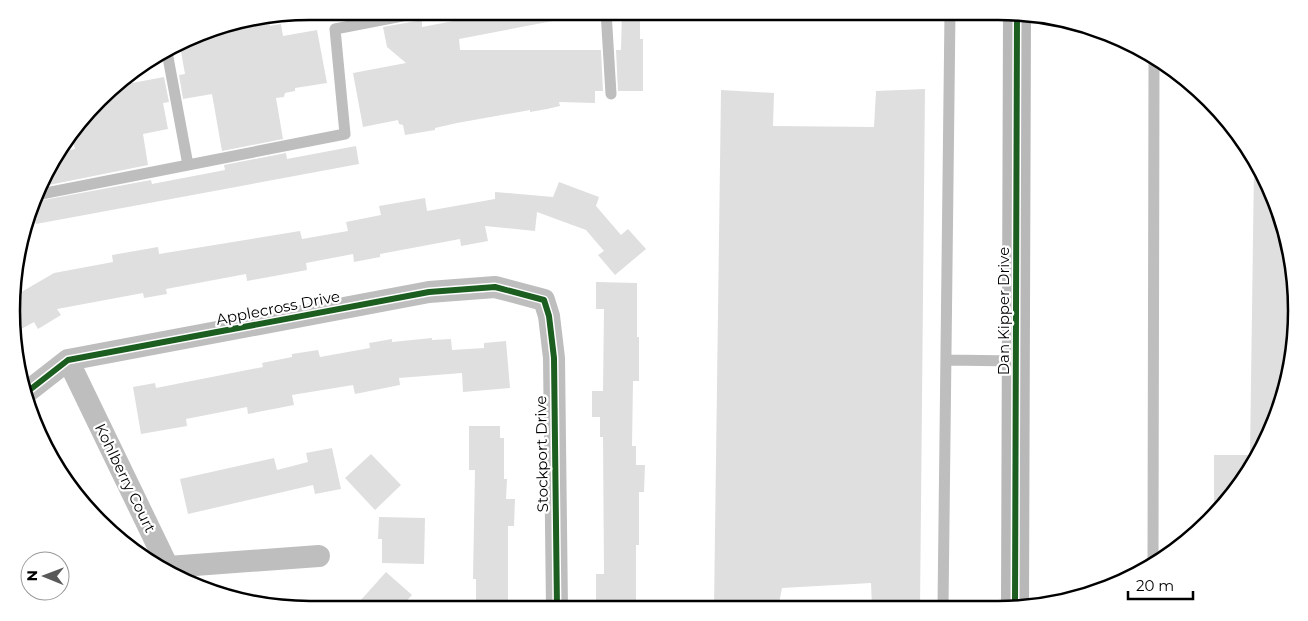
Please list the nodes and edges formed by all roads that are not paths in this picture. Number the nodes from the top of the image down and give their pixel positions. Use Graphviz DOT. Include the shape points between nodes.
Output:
graph roads {
  1 [pos="382,20"];
  2 [pos="607,20"];
  3 [pos="950,20"];
  4 [pos="1017,21"];
  5 [pos="169,57"];
  6 [pos="1154,66"];
  7 [pos="611,94"];
  8 [pos="188,165"];
  9 [pos="45,193"];
  10 [pos="544,300"];
  11 [pos="68,360"];
  12 [pos="947,360"];
  13 [pos="1016,361"];
  14 [pos="31,389"];
  15 [pos="319,556"];
  16 [pos="1153,556"];
  17 [pos="166,562"];
  18 [pos="174,567"];
  19 [pos="1015,600"];
  20 [pos="557,601"];
  21 [pos="943,601"];
  1 -- 8 [label="lane" via="335,29 345,134"];
  2 -- 7 [label="lane"];
  3 -- 12 [label="lane"];
  4 -- 13 [label="street, Dan Kipper Drive"];
  5 -- 8 [label="lane"];
  6 -- 16 [label="lane"];
  8 -- 9 [label="lane"];
  10 -- 11 [label="street, Applecross Drive" via="495,287 428,292"];
  10 -- 20 [label="street, Stockport Drive" via="554,358"];
  11 -- 14 [label="street, Applecross Drive"];
  11 -- 17 [label="street, Kohlberry Court"];
  12 -- 13 [label="lane"];
  12 -- 21 [label="lane"];
  13 -- 19 [label="street, Dan Kipper Drive"];
  15 -- 18 [label="street, Kohlberry Court"];
}
